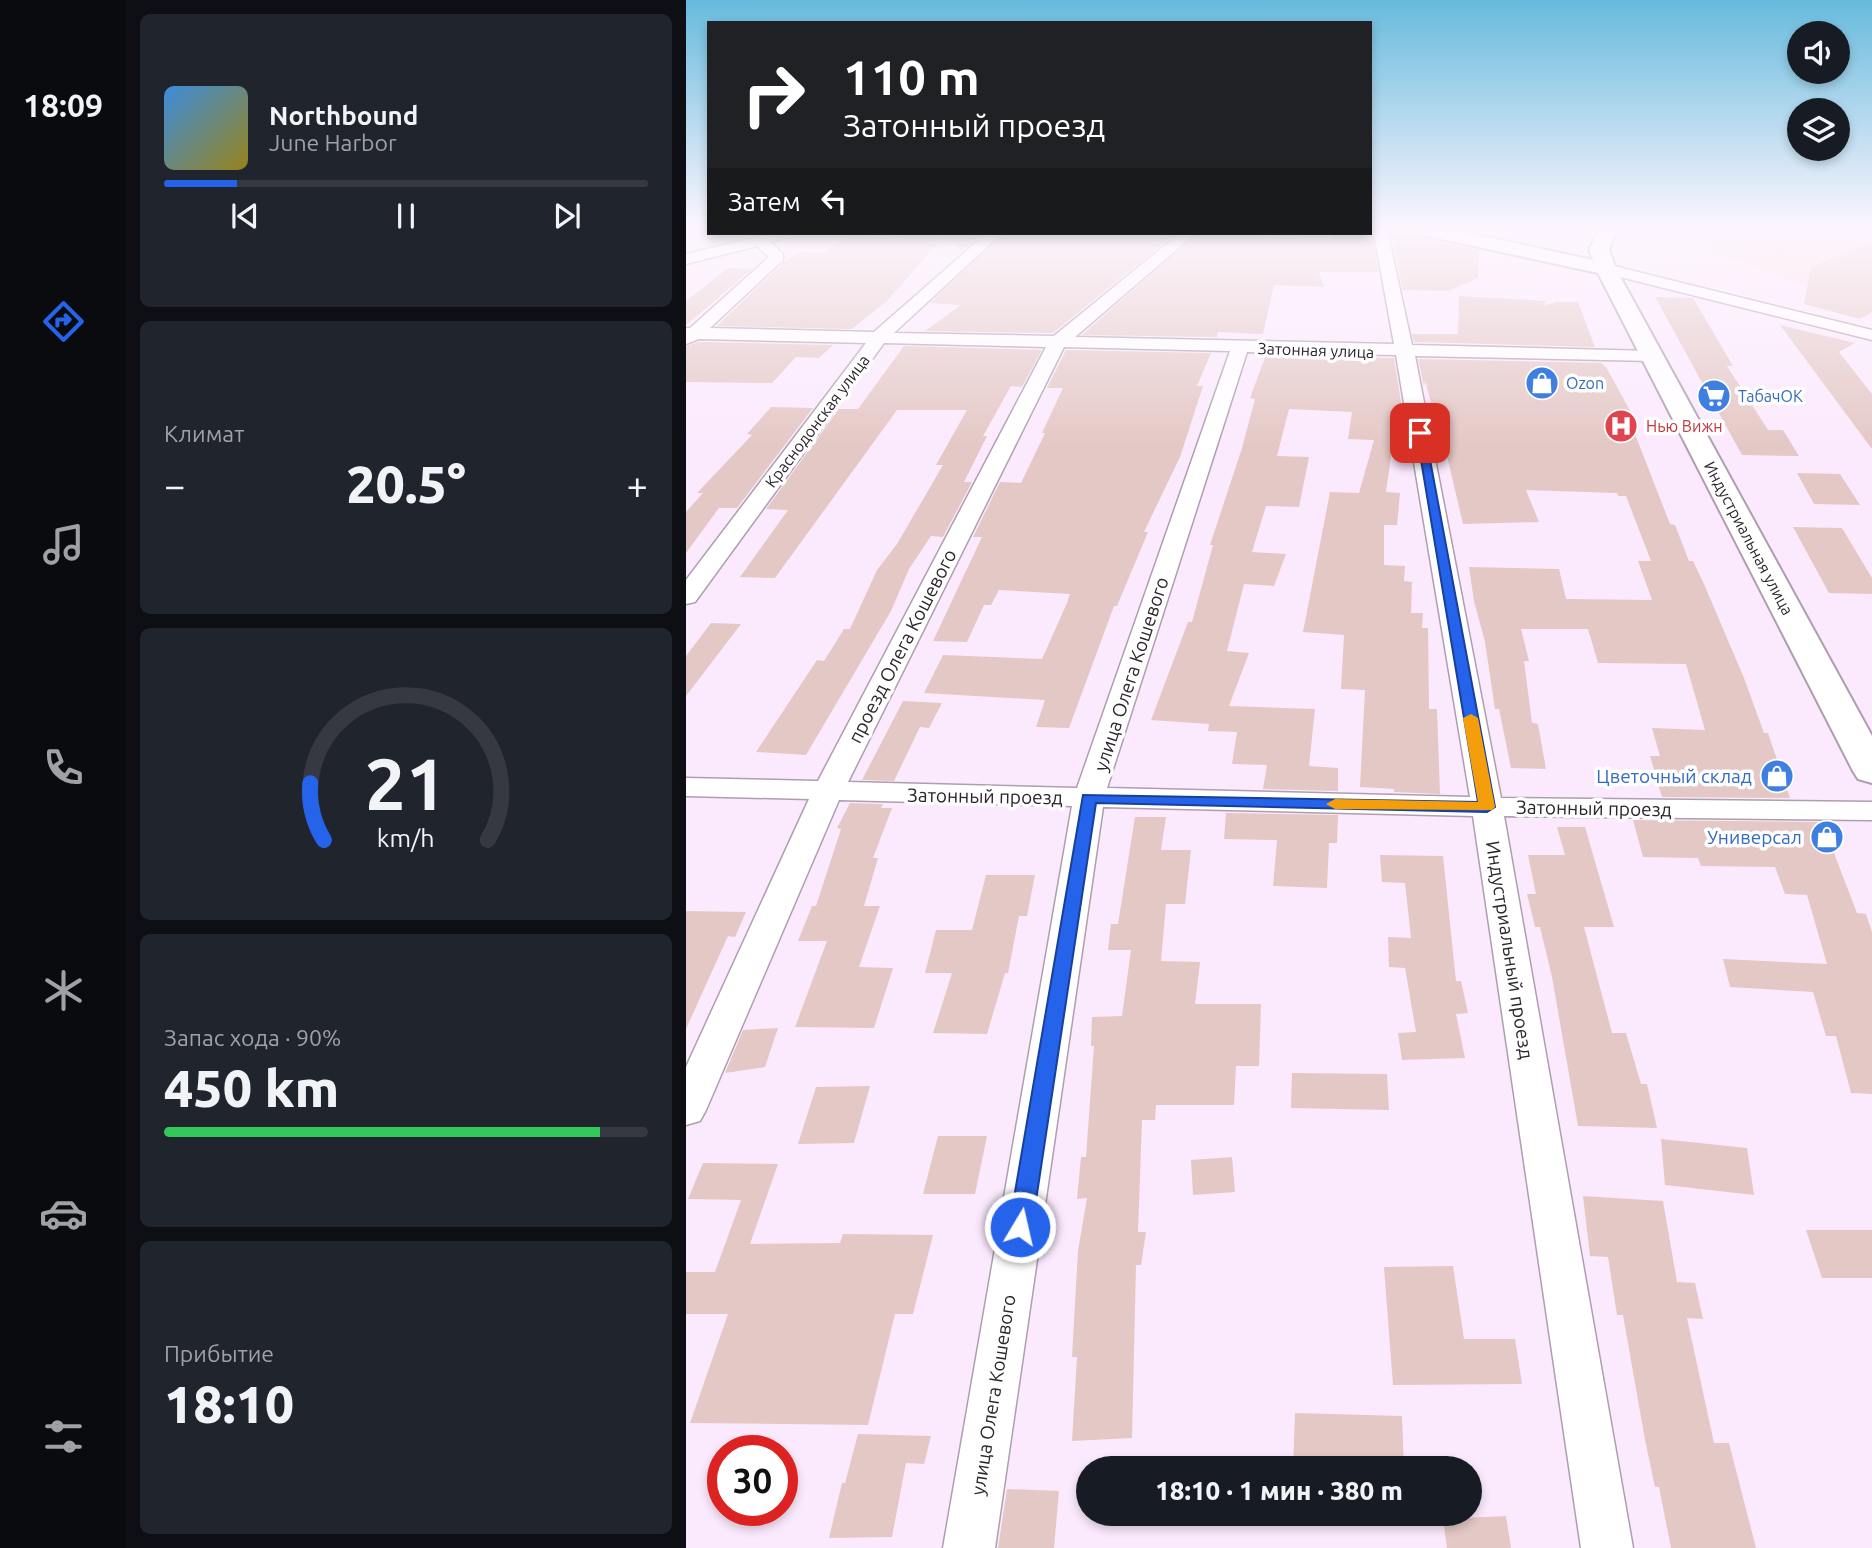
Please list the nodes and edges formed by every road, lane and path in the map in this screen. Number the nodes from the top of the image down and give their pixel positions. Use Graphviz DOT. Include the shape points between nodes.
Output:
graph roads {
  1 [pos="728,301"];
  2 [pos="919,301"];
  3 [pos="1107,301"];
  4 [pos="1395,301"];
  5 [pos="1624,301"];
  6 [pos="1751,301"];
  7 [pos="1872,335"];
  8 [pos="689,336"];
  9 [pos="879,337"];
  10 [pos="1057,343"];
  11 [pos="1240,347"];
  12 [pos="1405,353"];
  13 [pos="1652,356"];
  14 [pos="686,597"];
  15 [pos="1872,771"];
  16 [pos="686,787"];
  17 [pos="827,793"];
  18 [pos="1089,798"];
  19 [pos="1487,807"];
  20 [pos="1872,811"];
  21 [pos="686,1110"];
  22 [pos="968,1548"];
  23 [pos="1606,1548"];
  1 -- 8 [label="street"];
  2 -- 9 [label="street, Краснодонская улица"];
  3 -- 10 [label="street, проезд Олега Кошевого"];
  4 -- 12 [label="street, Индустриальный проезд"];
  5 -- 13 [label="main road, Индустриальная улица"];
  6 -- 7 [label="street"];
  8 -- 9 [label="street, Затонная улица"];
  9 -- 10 [label="street, Затонная улица"];
  9 -- 14 [label="street, Краснодонская улица"];
  10 -- 11 [label="street, Затонная улица"];
  10 -- 17 [label="street, проезд Олега Кошевого"];
  11 -- 12 [label="street, Затонная улица"];
  11 -- 18 [label="street, улица Олега Кошевого"];
  12 -- 13 [label="street, Затонная улица"];
  12 -- 19 [label="street, Индустриальный проезд"];
  13 -- 15 [label="main road, Индустриальная улица"];
  16 -- 17 [label="street, Затонный проезд"];
  17 -- 18 [label="street, Затонный проезд"];
  17 -- 21 [label="street, проезд Олега Кошевого"];
  18 -- 19 [label="street, Затонный проезд"];
  18 -- 22 [label="street, улица Олега Кошевого"];
  19 -- 20 [label="street, Затонный проезд"];
  19 -- 23 [label="street, Индустриальный проезд"];
}
